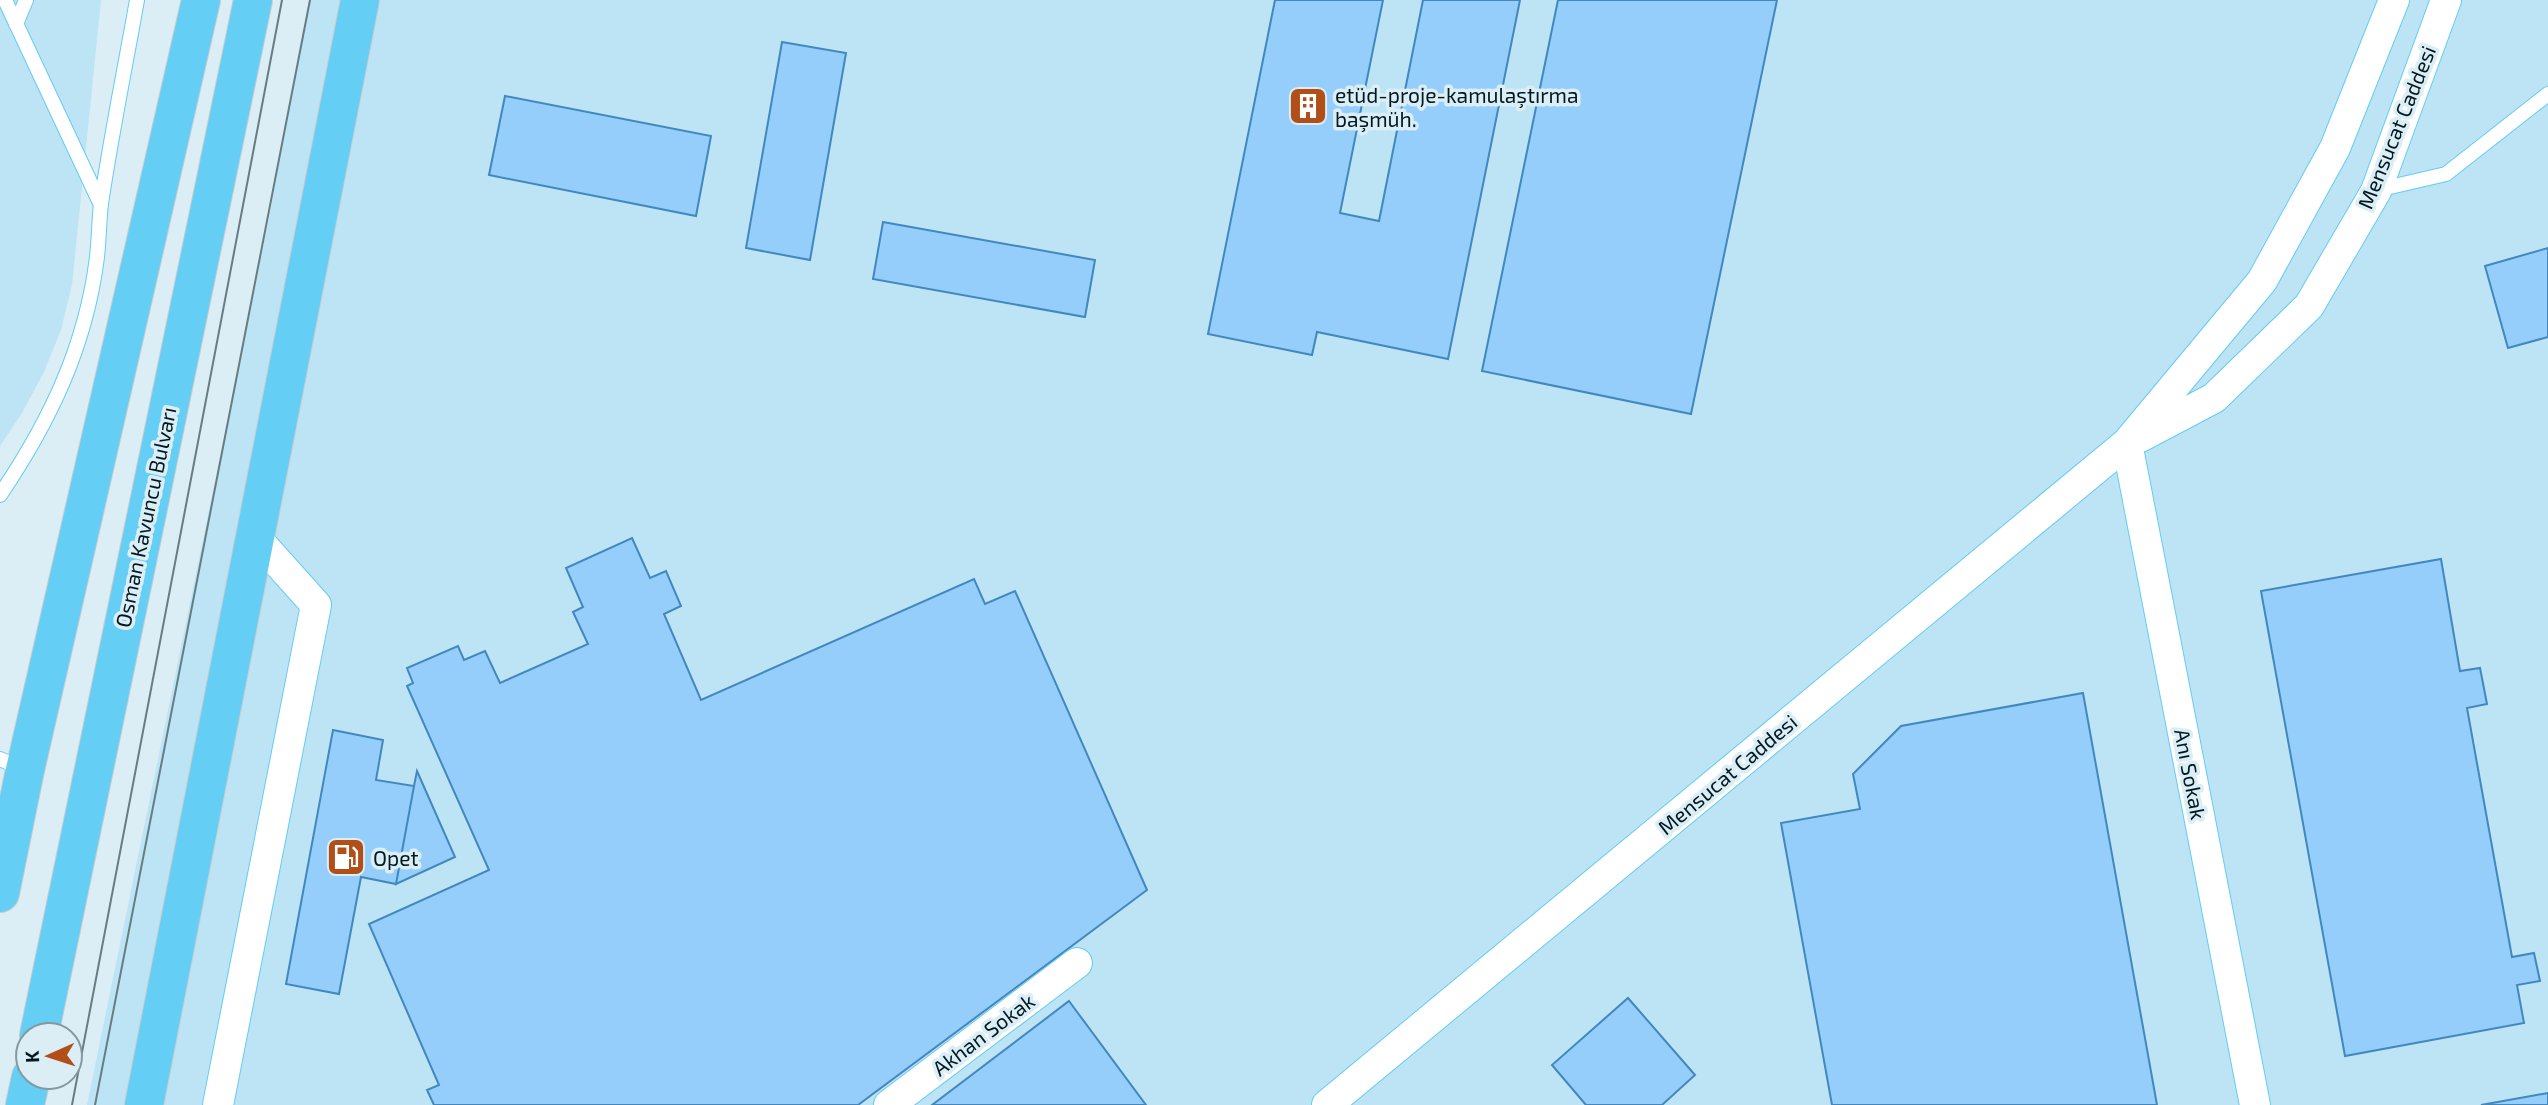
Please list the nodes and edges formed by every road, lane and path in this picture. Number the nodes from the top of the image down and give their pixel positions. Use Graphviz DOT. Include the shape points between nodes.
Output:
graph roads {
  1 [pos="5,0"];
  2 [pos="26,0"];
  3 [pos="137,0"];
  4 [pos="201,0"];
  5 [pos="253,0"];
  6 [pos="360,0"];
  7 [pos="2394,0"];
  8 [pos="2446,0"];
  9 [pos="16,23"];
  10 [pos="2548,94"];
  11 [pos="2376,191"];
  12 [pos="101,205"];
  13 [pos="2127,443"];
  14 [pos="0,495"];
  15 [pos="256,538"];
  16 [pos="12,764"];
  17 [pos="0,893"];
  18 [pos="1077,963"];
  19 [pos="42,1021"];
  20 [pos="894,1103"];
  21 [pos="144,1105"];
  22 [pos="218,1105"];
  23 [pos="1328,1105"];
  24 [pos="2255,1105"];
  1 -- 9 [label="lane"];
  2 -- 9 [label="lane"];
  3 -- 12 [label="lane"];
  4 -- 16 [label="highway"];
  5 -- 19 [label="highway, Osman Kavuncu Bulvarı"];
  6 -- 15 [label="highway"];
  7 -- 13 [label="street, Mensucat Caddesi" via="2335,148 2262,281"];
  8 -- 11 [label="street, Mensucat Caddesi"];
  9 -- 12 [label="lane"];
  10 -- 11 [label="lane" via="2446,174"];
  11 -- 13 [label="street, Mensucat Caddesi" via="2309,306 2214,398"];
  12 -- 14 [label="lane" via="97,258 72,360 52,409"];
  13 -- 23 [label="street, Mensucat Caddesi"];
  13 -- 24 [label="street, Anı Sokak"];
  15 -- 21 [label="highway"];
  15 -- 22 [label="street" via="316,605"];
  16 -- 17 [label="highway"];
  18 -- 20 [label="street, Akhan Sokak"];
}
